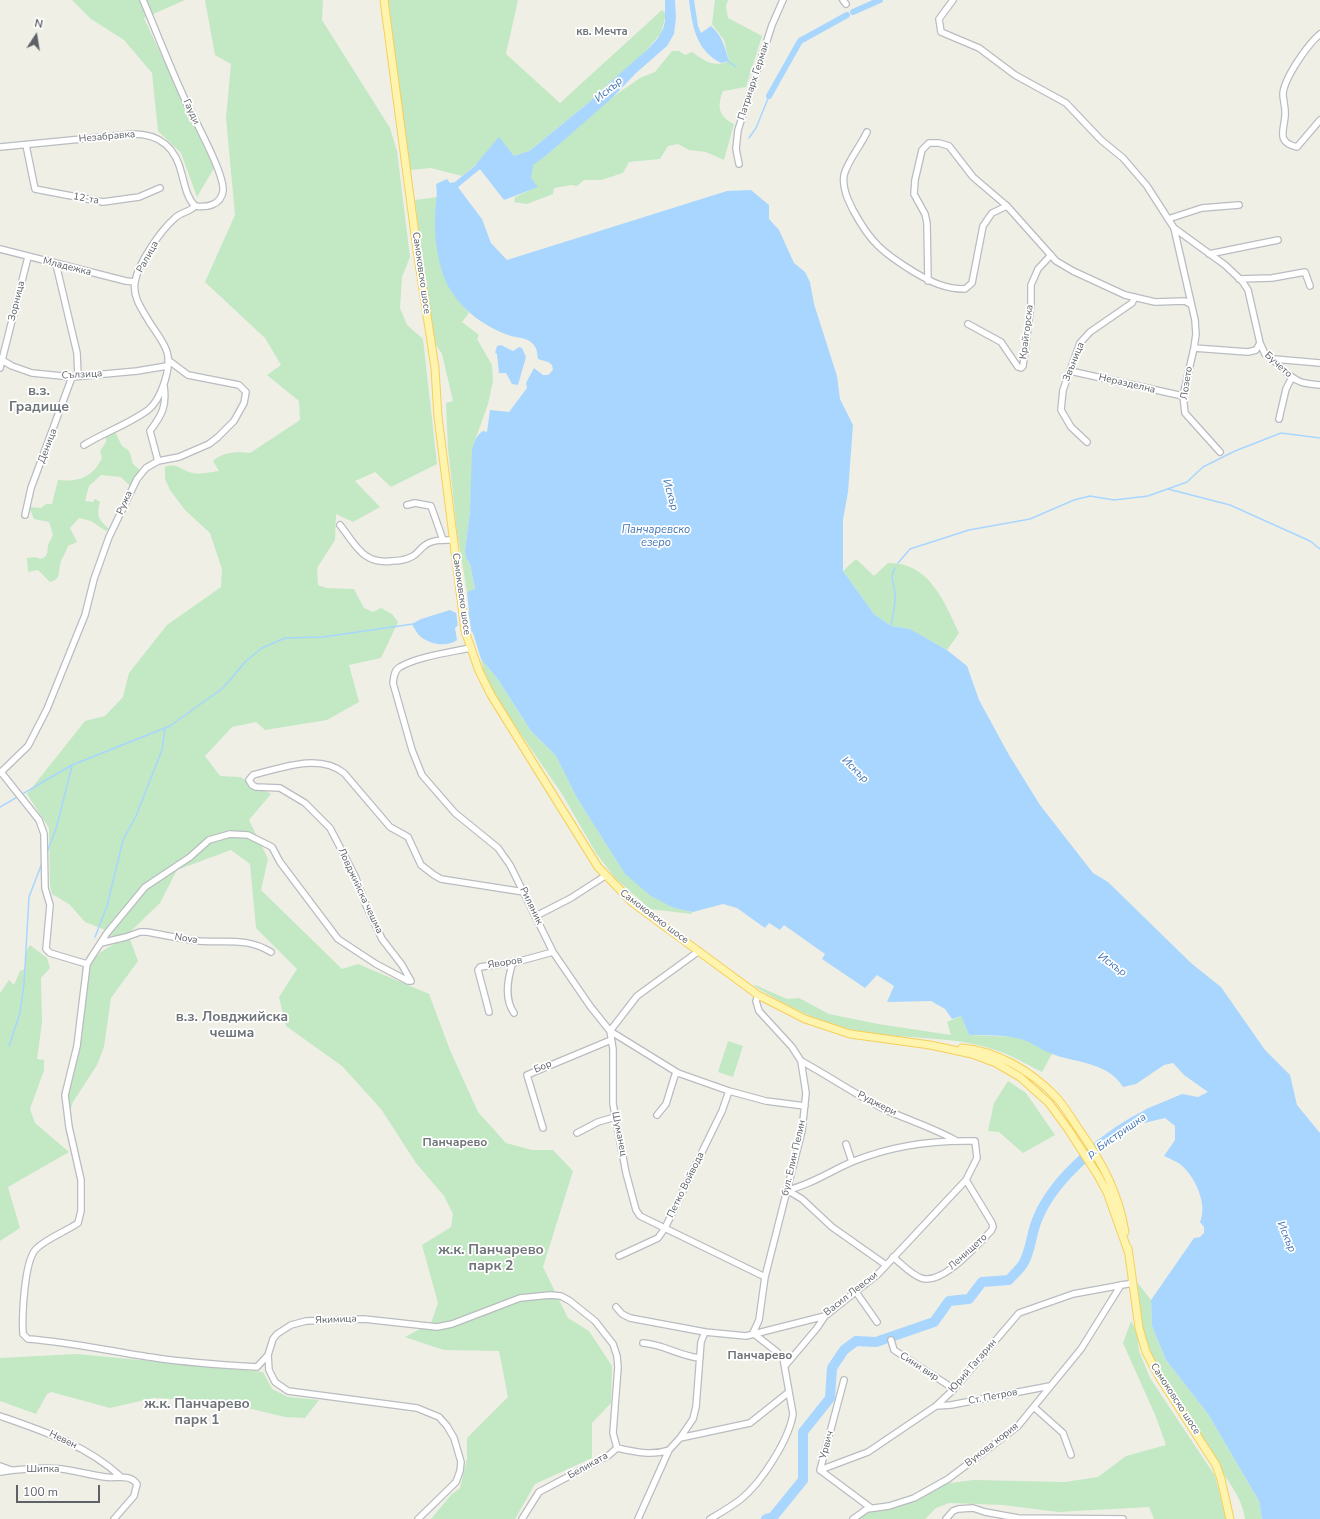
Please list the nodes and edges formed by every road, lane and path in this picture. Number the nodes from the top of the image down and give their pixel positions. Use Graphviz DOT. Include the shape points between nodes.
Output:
graph roads {
  1 [pos="143,0"];
  2 [pos="384,0"];
  3 [pos="783,0"];
  4 [pos="953,0"];
  5 [pos="1320,34"];
  6 [pos="1320,120"];
  7 [pos="867,132"];
  8 [pos="26,145"];
  9 [pos="0,147"];
  10 [pos="739,164"];
  11 [pos="160,188"];
  12 [pos="1239,205"];
  13 [pos="195,206"];
  14 [pos="1007,206"];
  15 [pos="1168,219"];
  16 [pos="1174,228"];
  17 [pos="1278,240"];
  18 [pos="0,249"];
  19 [pos="1209,254"];
  20 [pos="1051,255"];
  21 [pos="28,257"];
  22 [pos="56,264"];
  23 [pos="1239,279"];
  24 [pos="928,281"];
  25 [pos="135,282"];
  26 [pos="1310,286"];
  27 [pos="1135,297"];
  28 [pos="1190,304"];
  29 [pos="968,324"];
  30 [pos="1260,343"];
  31 [pos="1194,348"];
  32 [pos="1,359"];
  33 [pos="1274,359"];
  34 [pos="167,363"];
  35 [pos="1320,363"];
  36 [pos="0,368"];
  37 [pos="1070,371"];
  38 [pos="75,376"];
  39 [pos="1292,377"];
  40 [pos="1320,385"];
  41 [pos="164,386"];
  42 [pos="1184,396"];
  43 [pos="1279,419"];
  44 [pos="1087,442"];
  45 [pos="84,445"];
  46 [pos="1220,452"];
  47 [pos="158,461"];
  48 [pos="407,505"];
  49 [pos="25,515"];
  50 [pos="340,525"];
  51 [pos="443,540"];
  52 [pos="454,540"];
  53 [pos="470,648"];
  54 [pos="0,773"];
  55 [pos="605,876"];
  56 [pos="524,892"];
  57 [pos="536,916"];
  58 [pos="101,943"];
  59 [pos="699,951"];
  60 [pos="272,952"];
  61 [pos="553,952"];
  62 [pos="513,962"];
  63 [pos="87,964"];
  64 [pos="758,994"];
  65 [pos="489,1012"];
  66 [pos="514,1013"];
  67 [pos="610,1031"];
  68 [pos="611,1040"];
  69 [pos="930,1045"];
  70 [pos="801,1061"];
  71 [pos="678,1073"];
  72 [pos="729,1091"];
  73 [pos="805,1106"];
  74 [pos="657,1115"];
  75 [pos="615,1117"];
  76 [pos="542,1128"];
  77 [pos="577,1132"];
  78 [pos="956,1141"];
  79 [pos="846,1144"];
  80 [pos="852,1162"];
  81 [pos="966,1180"];
  82 [pos="787,1190"];
  83 [pos="665,1228"];
  84 [pos="1128,1251"];
  85 [pos="619,1256"];
  86 [pos="893,1257"];
  87 [pos="886,1265"];
  88 [pos="764,1277"];
  89 [pos="1133,1283"];
  90 [pos="1121,1285"];
  91 [pos="856,1292"];
  92 [pos="616,1307"];
  93 [pos="825,1316"];
  94 [pos="877,1322"];
  95 [pos="705,1332"];
  96 [pos="753,1334"];
  97 [pos="891,1340"];
  98 [pos="643,1343"];
  99 [pos="268,1355"];
  100 [pos="700,1358"];
  101 [pos="785,1366"];
  102 [pos="844,1380"];
  103 [pos="1050,1386"];
  104 [pos="954,1389"];
  105 [pos="789,1392"];
  106 [pos="936,1406"];
  107 [pos="1035,1408"];
  108 [pos="0,1416"];
  109 [pos="680,1438"];
  110 [pos="617,1448"];
  111 [pos="669,1450"];
  112 [pos="1071,1455"];
  113 [pos="0,1466"];
  114 [pos="11,1470"];
  115 [pos="820,1470"];
  116 [pos="0,1472"];
  117 [pos="120,1476"];
  118 [pos="871,1508"];
  119 [pos="114,1519"];
  120 [pos="418,1519"];
  121 [pos="522,1519"];
  122 [pos="638,1519"];
  123 [pos="710,1519"];
  124 [pos="853,1519"];
  125 [pos="946,1519"];
  126 [pos="1123,1519"];
  127 [pos="1230,1519"];
  1 -- 13 [label="street, Гауди" via="182,93 218,168 223,185 221,199 216,203"];
  2 -- 52 [label="main road, Самоковско шосе" via="435,368 438,417"];
  3 -- 10 [label="street, Патриарх Герман" via="775,16 738,130 736,149"];
  4 -- 15 [label="street" via="939,19 941,32 979,48 1015,75 1066,103 1137,172"];
  5 -- 6 [label="street" via="1305,49 1285,86 1285,117 1281,133 1283,138 1297,147"];
  7 -- 24 [label="street" via="844,176 844,189 849,203 878,248"];
  8 -- 9 [label="street, Незабравка"];
  8 -- 11 [label="street, 12-та" via="35,189 103,202 138,197"];
  8 -- 13 [label="street, Незабравка" via="133,134 154,136 177,158 187,194"];
  12 -- 15 [label="street" via="1202,208"];
  13 -- 25 [label="street, Ралица" via="170,222 150,250"];
  14 -- 20 [label="street"];
  14 -- 24 [label="street" via="992,213 983,226 972,283 965,289 948,289"];
  14 -- 24 [label="street" via="973,177 949,146 929,143 922,150 914,194 927,223"];
  15 -- 16 [label="street"];
  16 -- 19 [label="street"];
  16 -- 28 [label="street, Лозето"];
  17 -- 19 [label="street"];
  18 -- 21 [label="street, Младежка"];
  19 -- 23 [label="street"];
  20 -- 27 [label="street" via="1073,271 1125,295"];
  20 -- 29 [label="street, Крайгорска" via="1038,269 1031,285 1031,304 1021,368 1001,342"];
  21 -- 22 [label="street, Младежка"];
  21 -- 32 [label="street, Зорница"];
  22 -- 25 [label="street, Младежка"];
  22 -- 38 [label="street, Деница" via="77,353"];
  23 -- 26 [label="street" via="1272,278 1305,272"];
  23 -- 30 [label="street" via="1248,290"];
  25 -- 34 [label="street, Ралица" via="138,301 167,350"];
  27 -- 28 [label="street" via="1155,302 1185,301"];
  27 -- 37 [label="street, Звъница" via="1132,303 1085,337 1080,343"];
  28 -- 31 [label="street, Лозето" via="1195,320"];
  30 -- 31 [label="street" via="1256,350 1248,352"];
  30 -- 33 [label="street, Бучето" via="1265,354"];
  31 -- 42 [label="street, Лозето"];
  32 -- 36 [label="street, Зорница"];
  32 -- 38 [label="street, Сълзица" via="32,373"];
  33 -- 35 [label="street"];
  33 -- 39 [label="street, Бучето"];
  34 -- 38 [label="street, Сълзица" via="137,371"];
  34 -- 41 [label="street"];
  34 -- 47 [label="street, Ружа" via="188,375 240,385 246,392 244,403 234,421 218,437 209,444 179,457"];
  37 -- 42 [label="street, Неразделна"];
  37 -- 44 [label="street, Звъница" via="1063,390 1061,410 1071,427"];
  38 -- 49 [label="street, Деница" via="31,488"];
  39 -- 40 [label="street, Бучето" via="1301,382"];
  39 -- 43 [label="street" via="1286,389"];
  41 -- 45 [label="street" via="150,409"];
  41 -- 47 [label="street" via="164,409 150,431"];
  42 -- 46 [label="street, Лозето" via="1185,413"];
  47 -- 54 [label="street, Ружа" via="142,472 130,490 109,537 85,615 47,708 28,746"];
  48 -- 51 [label="street" via="415,503 431,506"];
  50 -- 51 [label="street" via="372,561 404,560 426,545"];
  51 -- 52 [label="street"];
  52 -- 53 [label="main road, Самоковско шосе" via="462,610"];
  53 -- 55 [label="main road, Самоковско шосе" via="491,695"];
  53 -- 56 [label="street, Риляник" via="399,667 394,673 393,683 412,750 422,774 455,813 498,848"];
  54 -- 63 [label="street" via="40,820 44,834 45,888 50,906 46,949 50,953"];
  55 -- 57 [label="street"];
  55 -- 59 [label="main road, Самоковско шосе" via="633,903"];
  56 -- 57 [label="street, Риляник"];
  56 -- 58 [label="street, Ловджийска чешма" via="441,879 421,865 408,837 390,827 344,773 324,763 298,765 253,775 249,780 252,785 280,788 305,803 330,828 355,876 382,939 411,980 408,981 376,964 338,939 280,862 272,847 244,834 225,835 209,840 190,857 145,887"];
  57 -- 61 [label="street, Риляник"];
  58 -- 60 [label="street, Nova" via="147,932 197,941 236,940"];
  58 -- 63 [label="street"];
  59 -- 64 [label="main road, Самоковско шосе"];
  59 -- 67 [label="street" via="637,996"];
  61 -- 62 [label="street, Яворов"];
  61 -- 67 [label="street, Риляник"];
  62 -- 65 [label="street, Яворов" via="480,967 478,970"];
  62 -- 66 [label="street" via="508,990"];
  63 -- 99 [label="street" via="77,1046 65,1096 81,1180 81,1211 78,1223 35,1250 24,1294 23,1334 28,1339 156,1358 224,1365 257,1367"];
  64 -- 69 [label="main road, Самоковско шосе" via="804,1019 824,1026 866,1037"];
  64 -- 70 [label="street, бул. Елин Пелин" via="756,1001 759,1011 792,1047"];
  67 -- 68 [label="street, Шуманец"];
  67 -- 71 [label="street, Риляник"];
  68 -- 75 [label="street, Шуманец"];
  68 -- 76 [label="street, Бор" via="527,1075"];
  69 -- 84 [label="main road, Самоковско шосе" via="972,1054 996,1063 1020,1077 1049,1103 1077,1142 1107,1192"];
  69 -- 84 [label="main road, Самоковско шосе" via="973,1049 997,1057 1025,1071 1056,1097 1084,1136 1114,1187 1121,1209"];
  70 -- 73 [label="street, бул. Елин Пелин" via="806,1086"];
  70 -- 78 [label="street, Руджери" via="885,1109 937,1130"];
  71 -- 72 [label="street, Риляник"];
  71 -- 74 [label="street" via="675,1075 666,1104"];
  72 -- 73 [label="street, Риляник" via="766,1101"];
  72 -- 83 [label="street, Петко Войвода"];
  73 -- 82 [label="street, бул. Елин Пелин" via="802,1131"];
  75 -- 77 [label="street"];
  75 -- 83 [label="street, Шуманец" via="636,1210 640,1216"];
  78 -- 80 [label="street" via="899,1148"];
  78 -- 81 [label="street, Васил Левски" via="975,1141 977,1158"];
  79 -- 80 [label="street"];
  80 -- 82 [label="street"];
  81 -- 86 [label="street, Васил Левски"];
  81 -- 86 [label="street, Ленището" via="992,1223 991,1231 948,1271 933,1278 922,1278"];
  82 -- 87 [label="street" via="802,1199 832,1227"];
  82 -- 88 [label="street, бул. Елин Пелин"];
  83 -- 85 [label="street, Петко Войвода" via="658,1238"];
  83 -- 88 [label="street, Шуманец"];
  84 -- 89 [label="main road, Самоковско шосе"];
  86 -- 87 [label="street, Васил Левски"];
  87 -- 91 [label="street, Васил Левски"];
  88 -- 96 [label="street, бул. Елин Пелин" via="759,1320"];
  89 -- 90 [label="street, Юрий Гагарин"];
  89 -- 127 [label="main road, Самоковско шосе" via="1139,1328 1146,1352 1216,1465"];
  90 -- 103 [label="street, Вукова кория" via="1081,1349"];
  90 -- 104 [label="street, Юрий Гагарин" via="1074,1294 1019,1313"];
  91 -- 93 [label="street, Васил Левски"];
  91 -- 94 [label="street"];
  92 -- 95 [label="street, Васил Левски" via="630,1318"];
  93 -- 96 [label="street, Васил Левски"];
  93 -- 101 [label="street"];
  95 -- 96 [label="street, Васил Левски" via="746,1336"];
  95 -- 100 [label="street" via="700,1342"];
  96 -- 101 [label="street" via="777,1352 783,1358"];
  97 -- 104 [label="street, Сини вир" via="894,1350"];
  98 -- 100 [label="street" via="652,1343 676,1354"];
  99 -- 110 [label="street, Якимица" via="273,1339 281,1331 306,1321 364,1319 437,1327 452,1324 520,1298 561,1296 595,1321 613,1344 618,1367 613,1433"];
  99 -- 120 [label="street" via="269,1370 274,1382 288,1391 417,1408 438,1417 447,1426 454,1438 461,1462 460,1471 456,1482"];
  100 -- 109 [label="street" via="693,1419"];
  101 -- 105 [label="street"];
  102 -- 115 [label="street, Урвич"];
  103 -- 106 [label="street, Ст. Петров"];
  103 -- 107 [label="street, Вукова кория"];
  104 -- 106 [label="street, Юрий Гагарин"];
  105 -- 109 [label="street" via="750,1423"];
  105 -- 123 [label="street" via="793,1414 791,1423 768,1468 742,1499"];
  106 -- 115 [label="street, Юрий Гагарин" via="868,1452"];
  107 -- 112 [label="street" via="1063,1433"];
  107 -- 118 [label="street, Вукова кория" via="1018,1426 948,1479 914,1498 889,1506"];
  108 -- 117 [label="street, Невен" via="63,1438 107,1464"];
  109 -- 111 [label="street"];
  110 -- 111 [label="street, Беликата" via="643,1453"];
  110 -- 121 [label="street, Беликата" via="609,1455 539,1492"];
  111 -- 122 [label="street"];
  113 -- 114 [label="street"];
  114 -- 116 [label="street, Шипка"];
  114 -- 117 [label="street, Шипка" via="58,1469 109,1478"];
  115 -- 118 [label="street, Урвич"];
  117 -- 119 [label="street" via="133,1480 137,1488 134,1496"];
  118 -- 124 [label="street, Вукова кория"];
  125 -- 126 [label="street" via="953,1511 973,1508 1018,1518"];
}
